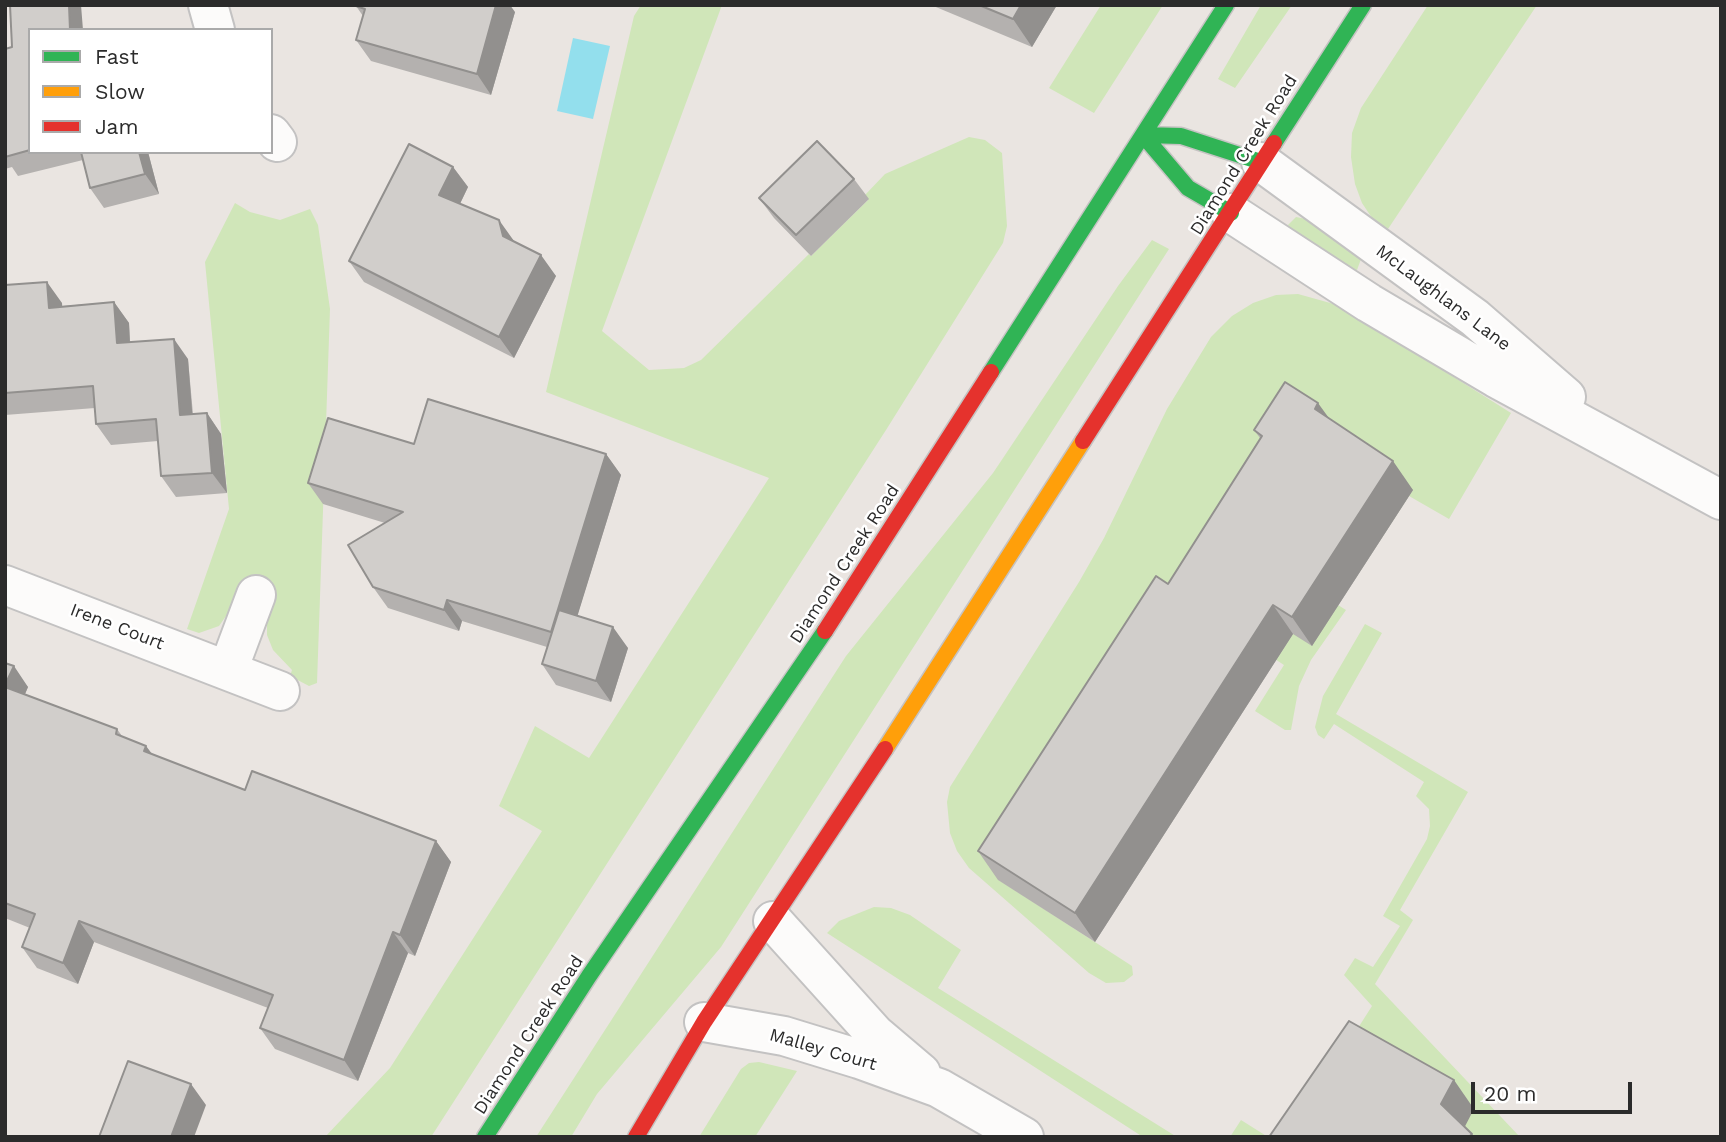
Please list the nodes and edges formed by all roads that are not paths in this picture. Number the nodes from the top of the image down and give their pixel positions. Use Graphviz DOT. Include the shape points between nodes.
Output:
graph roads {
  1 [pos="208,5"];
  2 [pos="1226,5"];
  3 [pos="1363,5"];
  4 [pos="214,28"];
  5 [pos="1143,135"];
  6 [pos="1261,162"];
  7 [pos="1231,213"];
  8 [pos="1618,442"];
  9 [pos="1718,493"];
  10 [pos="5,585"];
  11 [pos="256,595"];
  12 [pos="228,670"];
  13 [pos="280,691"];
  14 [pos="773,921"];
  15 [pos="704,1022"];
  16 [pos="939,1088"];
  17 [pos="485,1137"];
  18 [pos="636,1137"];
  19 [pos="1024,1137"];
  1 -- 4 [label="street"];
  2 -- 5 [label="main road, Diamond Creek Road"];
  3 -- 6 [label="main road, Diamond Creek Road"];
  5 -- 6 [label="main road" via="1181,136"];
  5 -- 7 [label="main road" via="1188,188"];
  5 -- 17 [label="main road, Diamond Creek Road" via="808,656"];
  6 -- 7 [label="main road, Diamond Creek Road"];
  6 -- 8 [label="street, McLaughlans Lane" via="1475,318"];
  7 -- 8 [label="street, McLaughlans Lane" via="1369,303 1496,378"];
  7 -- 14 [label="main road, Diamond Creek Road"];
  8 -- 9 [label="street, McLaughlans Lane"];
  10 -- 12 [label="street, Irene Court"];
  11 -- 12 [label="street"];
  12 -- 13 [label="street, Irene Court"];
  14 -- 15 [label="main road, Diamond Creek Road"];
  14 -- 16 [label="street, Malley Court" via="876,1034"];
  15 -- 16 [label="street, Malley Court" via="794,1039"];
  15 -- 18 [label="main road, Diamond Creek Road"];
  16 -- 19 [label="street, Malley Court"];
}
